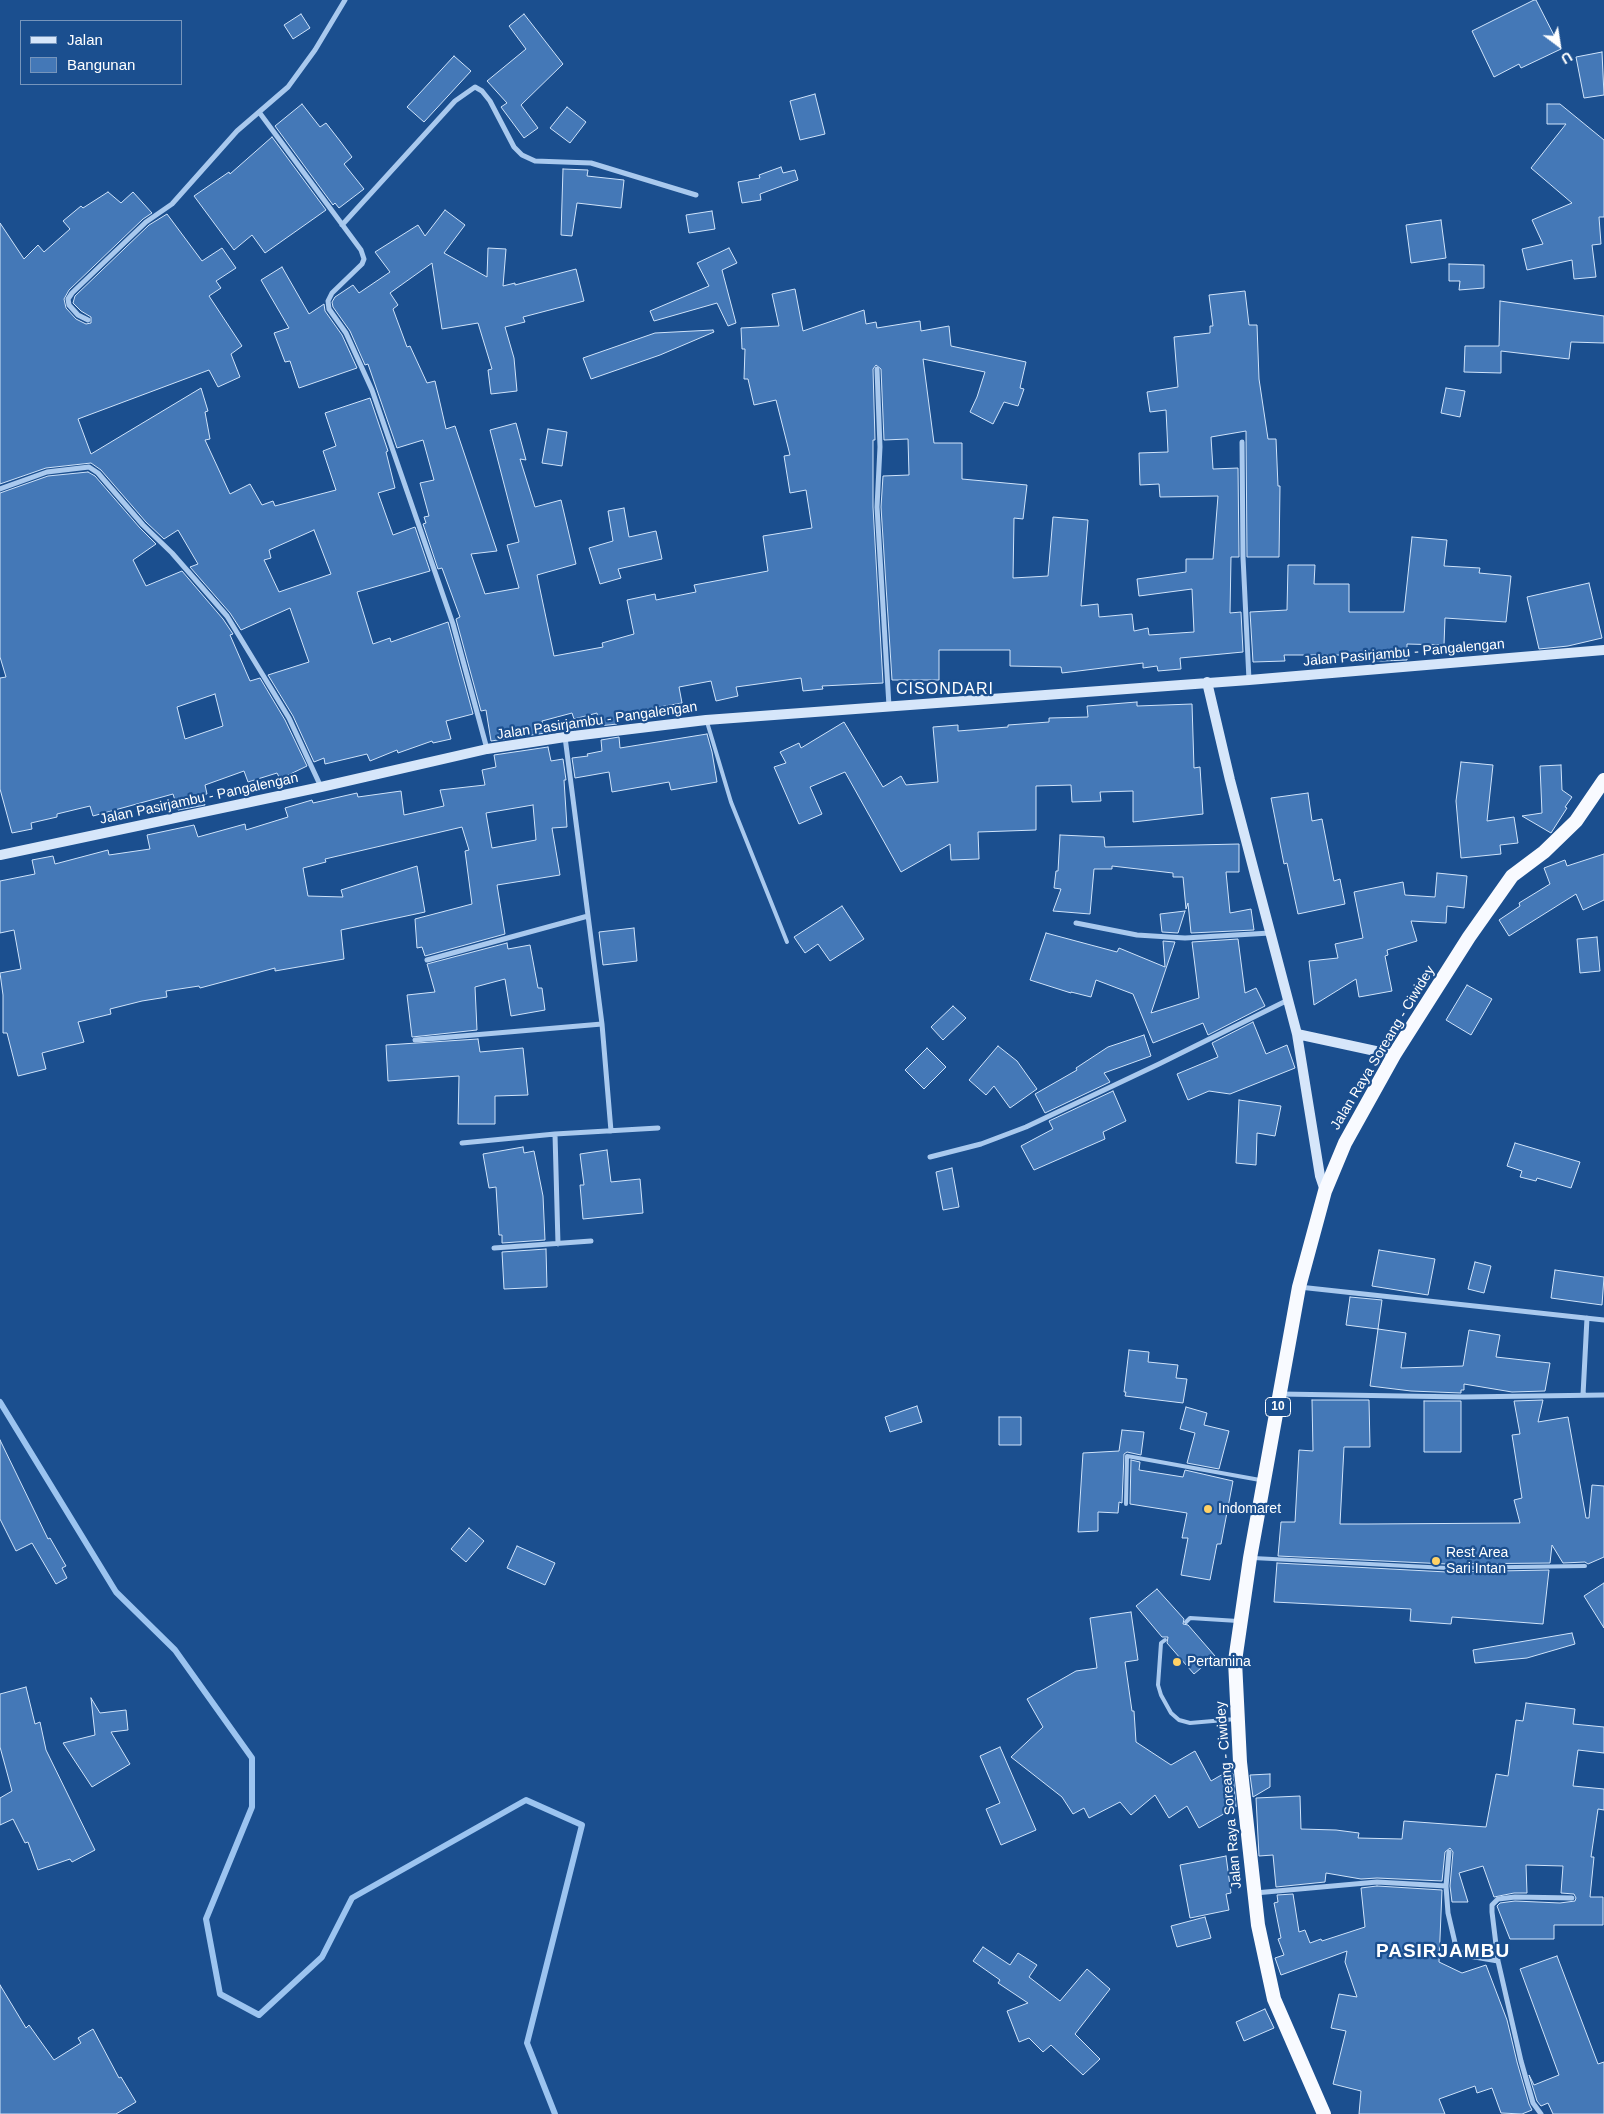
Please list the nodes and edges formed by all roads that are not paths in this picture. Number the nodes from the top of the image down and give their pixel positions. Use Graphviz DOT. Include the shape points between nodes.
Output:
graph roads {
  1 [pos="345,0"];
  2 [pos="259,112"];
  3 [pos="696,195"];
  4 [pos="342,225"];
  5 [pos="88,320"];
  6 [pos="877,369"];
  7 [pos="1242,442"];
  8 [pos="0,489"];
  9 [pos="1604,650"];
  10 [pos="1249,680"];
  11 [pos="1207,682"];
  12 [pos="889,706"];
  13 [pos="706,720"];
  14 [pos="565,737"];
  15 [pos="487,749"];
  16 [pos="1604,780"];
  17 [pos="321,787"];
  18 [pos="0,855"];
  19 [pos="588,916"];
  20 [pos="1076,923"];
  21 [pos="1270,933"];
  22 [pos="787,942"];
  23 [pos="426,960"];
  24 [pos="1288,1000"];
  25 [pos="602,1024"];
  26 [pos="1297,1034"];
  27 [pos="415,1040"];
  28 [pos="1394,1055"];
  29 [pos="658,1128"];
  30 [pos="611,1131"];
  31 [pos="555,1134"];
  32 [pos="462,1143"];
  33 [pos="930,1157"];
  34 [pos="1325,1191"];
  35 [pos="591,1241"];
  36 [pos="558,1244"];
  37 [pos="494,1248"];
  38 [pos="1299,1287"];
  39 [pos="1586,1318"];
  40 [pos="1604,1320"];
  41 [pos="1280,1394"];
  42 [pos="1583,1395"];
  43 [pos="1604,1395"];
  44 [pos="1265,1481"];
  45 [pos="1126,1504"];
  46 [pos="1250,1558"];
  47 [pos="1585,1566"];
  48 [pos="1240,1621"];
  49 [pos="1186,1622"];
  50 [pos="1165,1640"];
  51 [pos="1238,1719"];
  52 [pos="1450,1852"];
  53 [pos="1446,1886"];
  54 [pos="1254,1893"];
  55 [pos="1572,1898"];
  56 [pos="1498,1960"];
  57 [pos="1324,2114"];
  58 [pos="1541,2114"];
  1 -- 2 [label="street" via="288,87"];
  2 -- 4 [label="street"];
  2 -- 5 [label="street" via="172,204 146,222 72,293 69,305"];
  3 -- 4 [label="street" via="591,163 535,161 514,147 490,101 475,87 455,101"];
  4 -- 15 [label="street" via="364,259 332,294 328,301 329,309 346,334 372,390 453,624"];
  6 -- 12 [label="street" via="878,507"];
  7 -- 10 [label="street"];
  8 -- 17 [label="street" via="47,472 89,467 98,473 227,616 289,718"];
  9 -- 10 [label="main road, Jalan Pasirjambu - Pangalengan"];
  10 -- 11 [label="main road, Jalan Pasirjambu - Pangalengan"];
  11 -- 12 [label="main road, Jalan Pasirjambu - Pangalengan"];
  11 -- 21 [label="main road"];
  12 -- 13 [label="main road, Jalan Pasirjambu - Pangalengan"];
  13 -- 14 [label="main road, Jalan Pasirjambu - Pangalengan"];
  13 -- 22 [label="lane" via="731,802"];
  14 -- 15 [label="main road, Jalan Pasirjambu - Pangalengan"];
  14 -- 19 [label="street"];
  15 -- 17 [label="main road, Jalan Pasirjambu - Pangalengan"];
  16 -- 28 [label="highway, Jalan Raya Soreang - Ciwidey / 10" via="1576,821 1544,852 1512,876 1469,936"];
  17 -- 18 [label="main road, Jalan Pasirjambu - Pangalengan"];
  19 -- 23 [label="street"];
  19 -- 25 [label="street"];
  20 -- 21 [label="street" via="1137,935 1185,938"];
  21 -- 24 [label="main road"];
  24 -- 26 [label="main road"];
  24 -- 33 [label="street" via="1026,1127 981,1144"];
  25 -- 27 [label="street"];
  25 -- 30 [label="street"];
  26 -- 28 [label="main road"];
  26 -- 34 [label="main road" via="1318,1167"];
  28 -- 34 [label="highway, Jalan Raya Soreang - Ciwidey / 10" via="1345,1143"];
  29 -- 30 [label="street"];
  30 -- 31 [label="street"];
  31 -- 32 [label="street"];
  31 -- 36 [label="street"];
  34 -- 38 [label="highway, Jalan Raya Soreang - Ciwidey / 10"];
  35 -- 36 [label="street"];
  36 -- 37 [label="street"];
  38 -- 39 [label="street"];
  38 -- 41 [label="highway, Jalan Raya Soreang - Ciwidey / 10"];
  39 -- 40 [label="street"];
  39 -- 42 [label="street"];
  41 -- 42 [label="street"];
  41 -- 44 [label="highway, Jalan Raya Soreang - Ciwidey / 10"];
  42 -- 43 [label="street"];
  44 -- 45 [label="lane" via="1128,1456"];
  44 -- 46 [label="highway, Jalan Raya Soreang - Ciwidey / 10"];
  46 -- 47 [label="lane" via="1447,1568"];
  46 -- 48 [label="highway, Jalan Raya Soreang - Ciwidey / 10"];
  48 -- 49 [label="lane" via="1190,1618"];
  48 -- 51 [label="highway, Jalan Raya Soreang - Ciwidey / 10" via="1235,1662"];
  50 -- 51 [label="lane" via="1161,1644 1158,1685 1171,1713 1190,1723"];
  51 -- 54 [label="highway, Jalan Raya Soreang - Ciwidey / 10"];
  52 -- 53 [label="street"];
  53 -- 54 [label="street" via="1377,1882"];
  53 -- 56 [label="street" via="1448,1913 1458,1951 1463,1955"];
  54 -- 57 [label="highway, Jalan Raya Soreang - Ciwidey / 10" via="1274,1998"];
  55 -- 56 [label="street" via="1498,1899 1492,1905 1492,1912"];
  56 -- 58 [label="street" via="1521,2061 1534,2103"];
}
